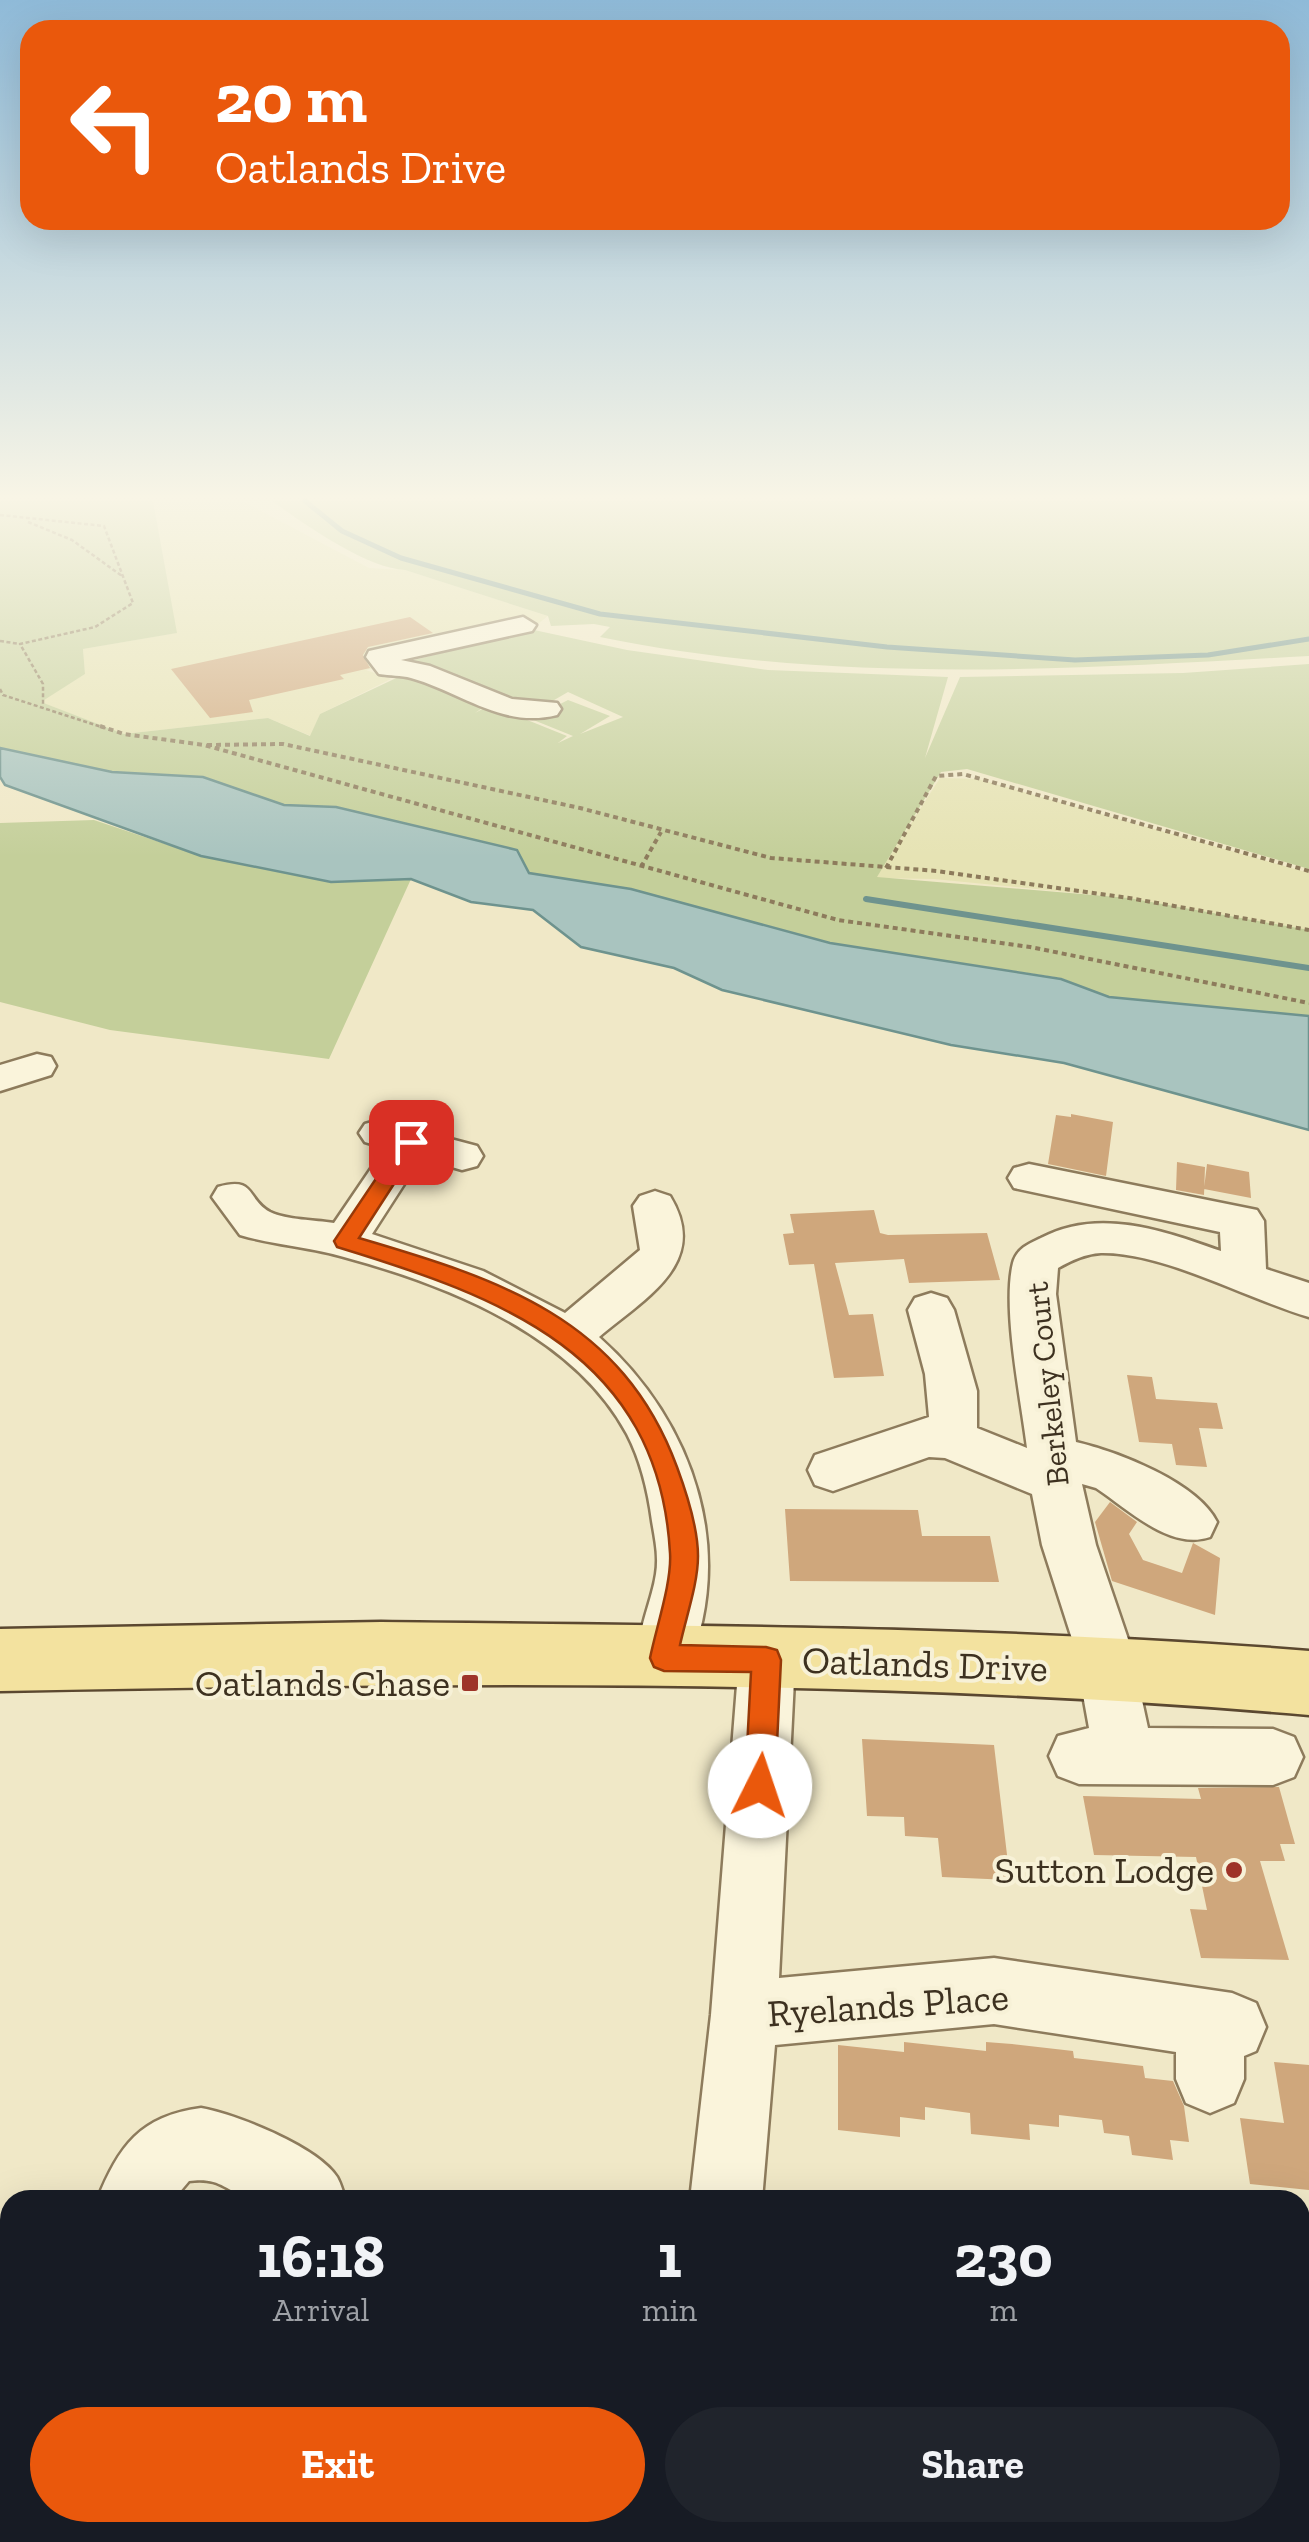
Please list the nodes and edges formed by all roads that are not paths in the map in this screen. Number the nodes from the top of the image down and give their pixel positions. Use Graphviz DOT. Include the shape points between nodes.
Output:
graph roads {
  1 [pos="523,625"];
  2 [pos="547,709"];
  3 [pos="37,1066"];
  4 [pos="0,1079"];
  5 [pos="462,1156"];
  6 [pos="1029,1178"];
  7 [pos="233,1198"];
  8 [pos="655,1206"];
  9 [pos="345,1241"];
  10 [pos="1244,1278"];
  11 [pos="1309,1300"];
  12 [pos="931,1310"];
  13 [pos="570,1336"];
  14 [pos="949,1438"];
  15 [pos="1053,1469"];
  16 [pos="834,1470"];
  17 [pos="1191,1522"];
  18 [pos="664,1658"];
  19 [pos="0,1660"];
  20 [pos="766,1660"];
  21 [pos="1105,1670"];
  22 [pos="1309,1683"];
  23 [pos="1273,1758"];
  24 [pos="744,2015"];
  25 [pos="1217,2044"];
  26 [pos="140,2190"];
  27 [pos="297,2190"];
  28 [pos="727,2190"];
  1 -- 2 [label="street" via="379,657 389,668 416,670 512,708"];
  3 -- 4 [label="street"];
  5 -- 9 [label="street" via="395,1138"];
  6 -- 10 [label="street" via="1242,1222"];
  7 -- 9 [label="street" via="255,1224"];
  8 -- 13 [label="street" via="662,1251 650,1269"];
  9 -- 13 [label="street" via="449,1272"];
  10 -- 11 [label="street, Berkeley Court"];
  10 -- 15 [label="street, Berkeley Court" via="1171,1249 1118,1239 1067,1242 1036,1260 1033,1294"];
  12 -- 14 [label="street" via="955,1405"];
  13 -- 18 [label="street" via="616,1378 642,1417 673,1492 684,1556"];
  14 -- 15 [label="street"];
  14 -- 16 [label="street" via="928,1437"];
  15 -- 17 [label="street" via="1110,1471"];
  15 -- 21 [label="street, Berkeley Court"];
  18 -- 19 [label="main road, Oatlands Drive" via="381,1652"];
  18 -- 20 [label="main road, Oatlands Drive"];
  20 -- 21 [label="main road, Oatlands Drive"];
  20 -- 24 [label="street"];
  21 -- 22 [label="main road, Oatlands Drive"];
  21 -- 23 [label="street, Berkeley Court" via="1101,1756"];
  24 -- 25 [label="street, Ryelands Place" via="994,1991"];
  24 -- 28 [label="street"];
  26 -- 27 [label="street" via="160,2156 188,2142 220,2145"];
}
